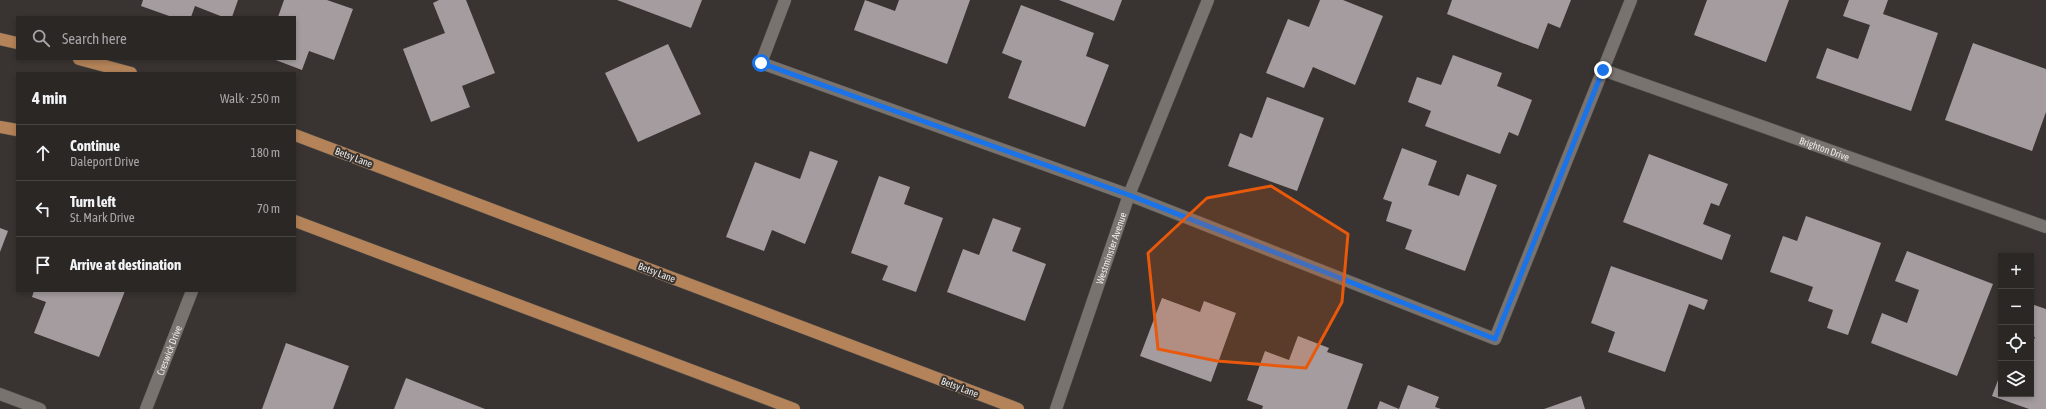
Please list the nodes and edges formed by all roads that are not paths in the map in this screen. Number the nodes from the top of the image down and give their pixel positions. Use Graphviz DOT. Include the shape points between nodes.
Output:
graph roads {
  1 [pos="785,0"];
  2 [pos="1208,0"];
  3 [pos="1631,0"];
  4 [pos="0,39"];
  5 [pos="16,43"];
  6 [pos="83,60"];
  7 [pos="1603,70"];
  8 [pos="127,72"];
  9 [pos="0,126"];
  10 [pos="16,130"];
  11 [pos="296,135"];
  12 [pos="1129,195"];
  13 [pos="296,220"];
  14 [pos="2046,227"];
  15 [pos="192,292"];
  16 [pos="0,394"];
  17 [pos="40,409"];
  18 [pos="146,409"];
  19 [pos="794,409"];
  20 [pos="1018,409"];
  21 [pos="1056,409"];
  1 -- 12 [label="street" via="761,63"];
  2 -- 12 [label="street, Westminster Avenue"];
  3 -- 7 [label="street"];
  4 -- 5 [label="main road"];
  6 -- 8 [label="main road"];
  7 -- 12 [label="street" via="1495,339"];
  7 -- 14 [label="street, Brighton Drive"];
  9 -- 10 [label="main road"];
  11 -- 20 [label="main road, Betsy Lane"];
  12 -- 21 [label="street, Westminster Avenue"];
  13 -- 19 [label="main road"];
  15 -- 18 [label="street, Creswick Drive"];
  16 -- 17 [label="street"];
}
